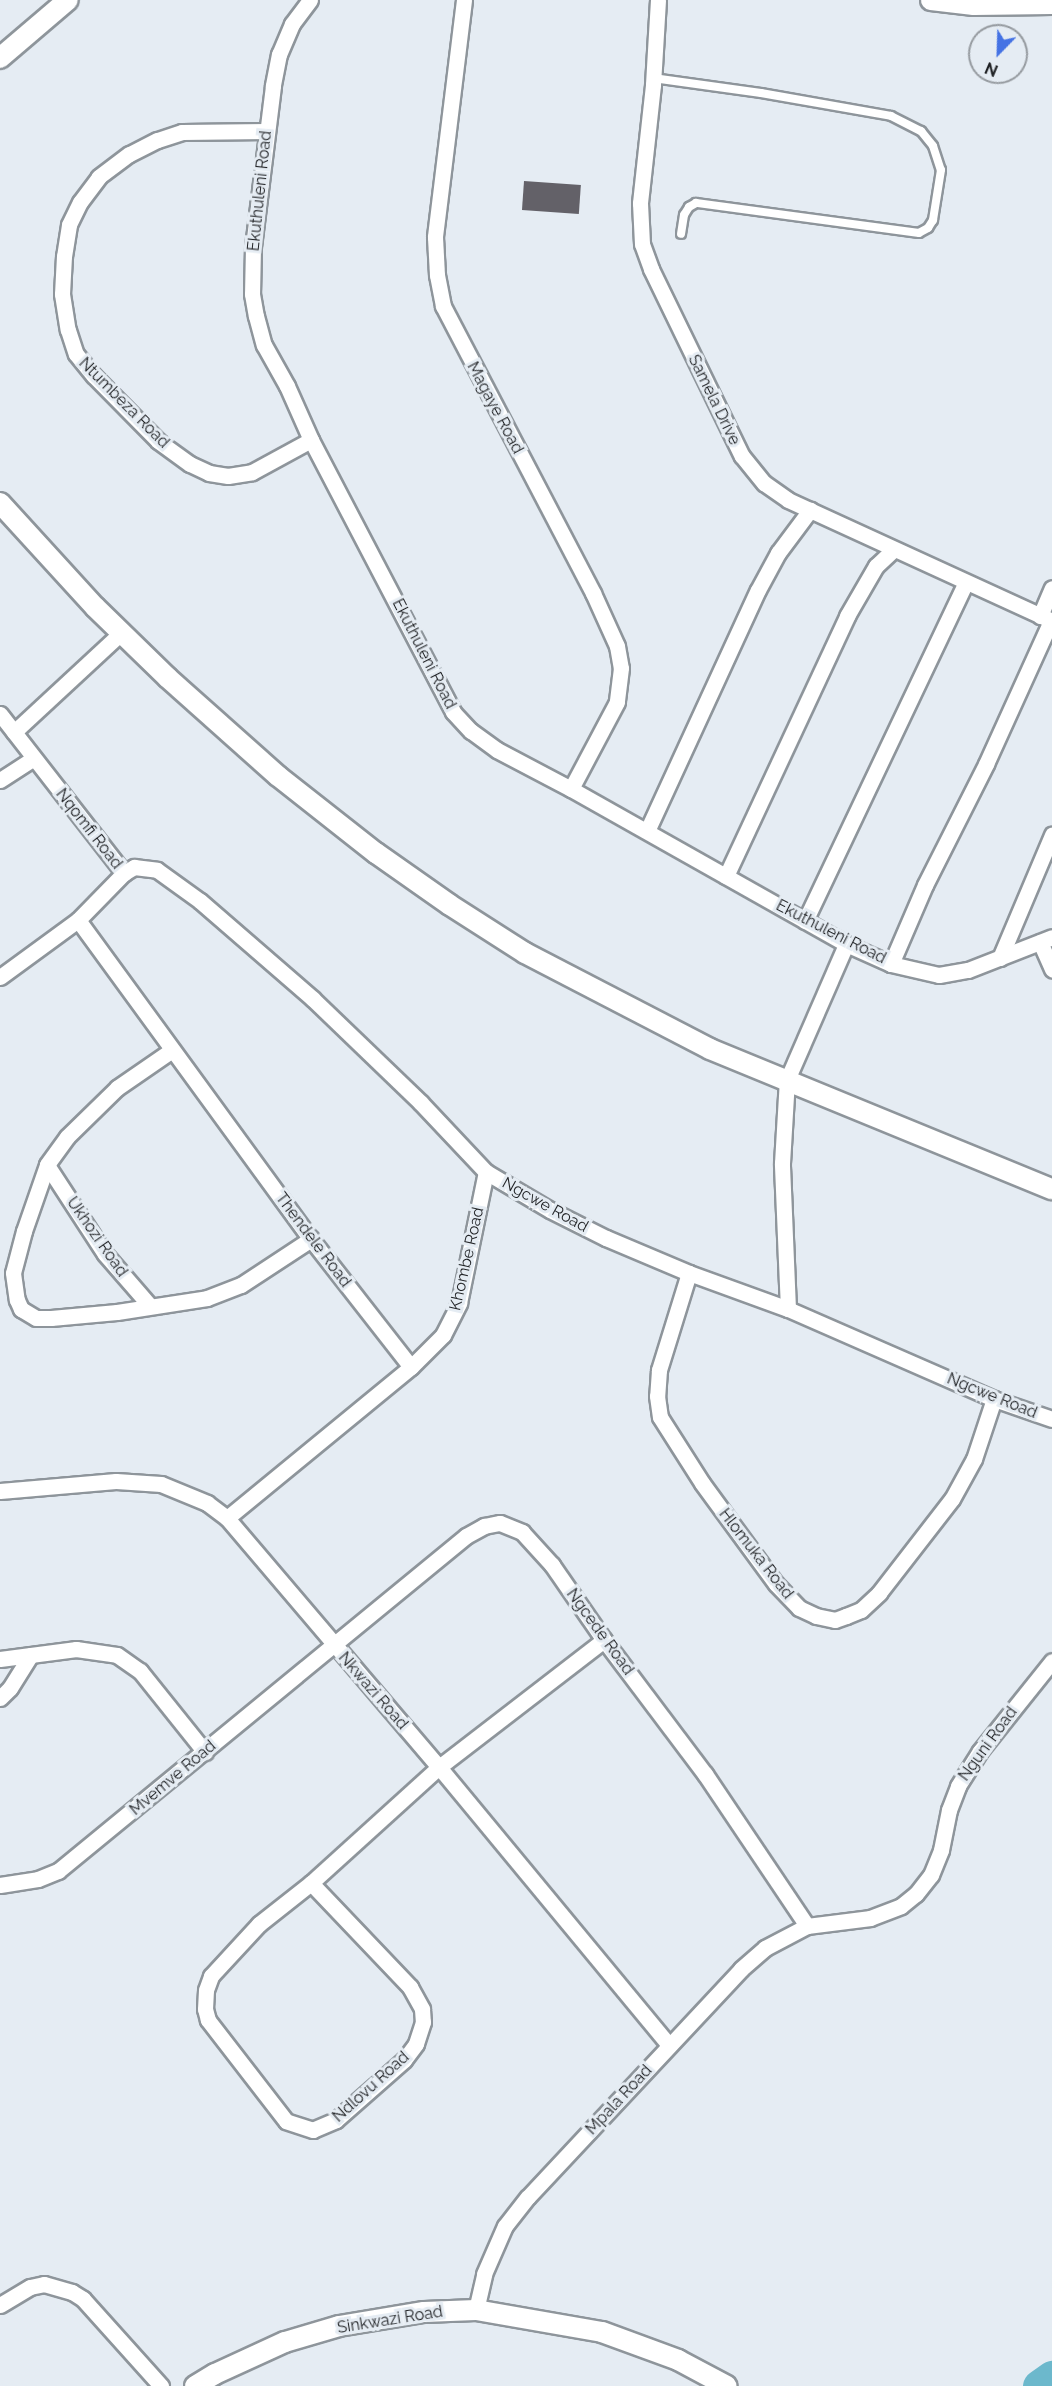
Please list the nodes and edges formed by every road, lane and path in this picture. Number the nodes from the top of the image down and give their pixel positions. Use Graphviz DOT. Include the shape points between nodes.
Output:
graph roads {
  1 [pos="68,0"];
  2 [pos="310,0"];
  3 [pos="464,0"];
  4 [pos="658,0"];
  5 [pos="931,0"];
  6 [pos="1052,4"];
  7 [pos="0,57"];
  8 [pos="653,78"];
  9 [pos="267,130"];
  10 [pos="681,234"];
  11 [pos="310,440"];
  12 [pos="0,503"];
  13 [pos="810,510"];
  14 [pos="893,550"];
  15 [pos="966,582"];
  16 [pos="1052,588"];
  17 [pos="1047,619"];
  18 [pos="121,633"];
  19 [pos="0,714"];
  20 [pos="14,732"];
  21 [pos="34,758"];
  22 [pos="0,780"];
  23 [pos="571,789"];
  24 [pos="646,831"];
  25 [pos="1052,836"];
  26 [pos="124,873"];
  27 [pos="726,876"];
  28 [pos="78,920"];
  29 [pos="806,921"];
  30 [pos="1046,939"];
  31 [pos="846,944"];
  32 [pos="1000,958"];
  33 [pos="891,964"];
  34 [pos="1052,969"];
  35 [pos="0,977"];
  36 [pos="172,1050"];
  37 [pos="787,1080"];
  38 [pos="47,1165"];
  39 [pos="486,1172"];
  40 [pos="1052,1189"];
  41 [pos="311,1239"];
  42 [pos="689,1273"];
  43 [pos="150,1306"];
  44 [pos="788,1309"];
  45 [pos="411,1367"];
  46 [pos="994,1399"];
  47 [pos="1052,1419"];
  48 [pos="0,1491"];
  49 [pos="227,1518"];
  50 [pos="604,1640"];
  51 [pos="334,1646"];
  52 [pos="31,1655"];
  53 [pos="0,1659"];
  54 [pos="1052,1660"];
  55 [pos="0,1698"];
  56 [pos="205,1752"];
  57 [pos="439,1767"];
  58 [pos="311,1882"];
  59 [pos="0,1885"];
  60 [pos="807,1926"];
  61 [pos="669,2046"];
  62 [pos="0,2306"];
  63 [pos="476,2310"];
  64 [pos="161,2386"];
  65 [pos="195,2386"];
  66 [pos="727,2386"];
  1 -- 7 [label="street"];
  2 -- 9 [label="street, Ekuthuleni Road" via="292,24 279,54"];
  3 -- 23 [label="street, Magaye Road" via="435,237 443,306 593,593 617,646 621,668 617,702"];
  4 -- 8 [label="street, Samela Drive"];
  5 -- 6 [label="street"];
  8 -- 10 [label="lane" via="891,116 921,131 933,146 941,170 933,220 919,233 696,203 684,215"];
  8 -- 13 [label="street, Samela Drive" via="640,203 642,244 651,269 742,456 764,483"];
  9 -- 11 [label="street, Ekuthuleni Road" via="253,247 252,294 264,345"];
  9 -- 11 [label="street, Ntumbeza Road" via="182,132 129,154 99,177 69,225 64,256 64,303 76,354 158,441 190,464 209,473 244,473"];
  11 -- 23 [label="street, Ekuthuleni Road" via="453,712 498,750"];
  12 -- 18 [label="street"];
  13 -- 14 [label="street, Samela Drive"];
  13 -- 24 [label="street" via="778,553 758,590"];
  14 -- 15 [label="street, Samela Drive"];
  14 -- 27 [label="street" via="876,566 847,616"];
  15 -- 17 [label="street, Samela Drive"];
  15 -- 29 [label="street"];
  16 -- 17 [label="street"];
  17 -- 33 [label="street" via="986,764 925,885"];
  18 -- 20 [label="street"];
  18 -- 37 [label="street" via="278,776 450,905 525,953 608,998 710,1049"];
  19 -- 20 [label="street, Nqomfi Road"];
  20 -- 21 [label="street, Nqomfi Road"];
  21 -- 22 [label="street"];
  21 -- 26 [label="street, Nqomfi Road"];
  23 -- 24 [label="street, Ekuthuleni Road"];
  24 -- 27 [label="street, Ekuthuleni Road"];
  25 -- 32 [label="street"];
  26 -- 28 [label="street, Nqomfi Road"];
  26 -- 39 [label="street, Ngcwe Road" via="134,867 156,870 200,901 313,999"];
  27 -- 29 [label="street, Ekuthuleni Road"];
  28 -- 35 [label="street, Nqomfi Road"];
  28 -- 36 [label="street, Thendele Road"];
  29 -- 31 [label="street, Ekuthuleni Road"];
  30 -- 32 [label="street, Ekuthuleni Road"];
  30 -- 34 [label="street"];
  31 -- 33 [label="street, Ekuthuleni Road"];
  31 -- 37 [label="street"];
  32 -- 33 [label="street, Ekuthuleni Road" via="939,975"];
  36 -- 38 [label="street" via="117,1088 67,1137"];
  36 -- 41 [label="street, Thendele Road"];
  37 -- 40 [label="street"];
  37 -- 44 [label="street" via="783,1163"];
  38 -- 43 [label="street, Ukhozi Road" via="105,1254"];
  38 -- 43 [label="street" via="13,1273 21,1309 36,1318 51,1318"];
  39 -- 42 [label="street, Ngcwe Road" via="606,1238"];
  39 -- 45 [label="street, Khombe Road" via="459,1303 443,1335"];
  41 -- 43 [label="street" via="241,1285 207,1298"];
  41 -- 45 [label="street, Thendele Road"];
  42 -- 44 [label="street, Ngcwe Road"];
  42 -- 46 [label="street, Hlomuka Road" via="659,1370 660,1417 702,1483 776,1584 799,1608 816,1616 835,1620 846,1616 861,1610 879,1593 952,1499 974,1459"];
  44 -- 46 [label="street, Ngcwe Road"];
  45 -- 49 [label="street"];
  46 -- 47 [label="street, Ngcwe Road"];
  48 -- 49 [label="street, Nkwazi Road" via="116,1481 161,1484 207,1503"];
  49 -- 51 [label="street, Nkwazi Road"];
  50 -- 51 [label="street, Ngcede Road" via="535,1544 522,1532 500,1523 466,1536"];
  50 -- 57 [label="street, Ndlovu Road"];
  50 -- 60 [label="street, Ngcede Road" via="705,1774"];
  51 -- 56 [label="street, Mvemve Road"];
  51 -- 57 [label="street, Nkwazi Road"];
  52 -- 53 [label="street"];
  52 -- 55 [label="street"];
  52 -- 56 [label="street" via="76,1649 103,1651 129,1662"];
  54 -- 60 [label="street, Nguni Road" via="958,1786 941,1850 931,1875 916,1894 901,1906 870,1918"];
  56 -- 59 [label="street, Mvemve Road" via="58,1871 38,1879"];
  57 -- 58 [label="street, Ndlovu Road"];
  57 -- 61 [label="street, Nkwazi Road"];
  58 -- 58 [label="street, Ndlovu Road" via="259,1924 219,1966 206,1990 205,2009 208,2020 286,2121 313,2130 336,2120 404,2060 416,2044 423,2022 422,2008 410,1987"];
  60 -- 61 [label="street, Mpala Road" via="765,1948"];
  61 -- 63 [label="street, Mpala Road" via="504,2226 484,2274"];
  62 -- 64 [label="street" via="30,2287 44,2284 72,2292 83,2299"];
  63 -- 65 [label="street, Sinkwazi Road" via="424,2312 339,2326 285,2342"];
  63 -- 66 [label="street, Sinkwazi Road" via="602,2332 678,2360"];
}
